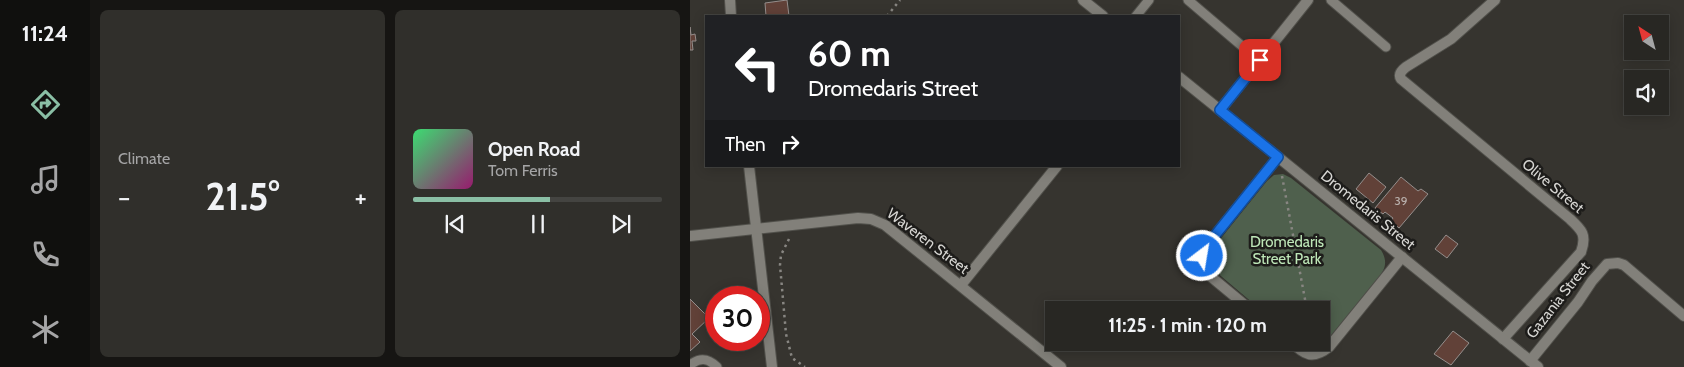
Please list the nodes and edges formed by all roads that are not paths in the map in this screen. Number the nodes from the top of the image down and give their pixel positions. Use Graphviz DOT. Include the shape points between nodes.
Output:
graph roads {
  1 [pos="730,0"];
  2 [pos="1083,0"];
  3 [pos="1149,0"];
  4 [pos="1188,0"];
  5 [pos="1308,0"];
  6 [pos="1330,0"];
  7 [pos="1495,0"];
  8 [pos="732,15"];
  9 [pos="1102,15"];
  10 [pos="1137,15"];
  11 [pos="1242,46"];
  12 [pos="1386,47"];
  13 [pos="1180,78"];
  14 [pos="1220,110"];
  15 [pos="1278,157"];
  16 [pos="749,167"];
  17 [pos="1056,167"];
  18 [pos="757,228"];
  19 [pos="690,236"];
  20 [pos="1402,257"];
  21 [pos="961,285"];
  22 [pos="1240,301"];
  23 [pos="1684,316"];
  24 [pos="1503,339"];
  25 [pos="1330,346"];
  26 [pos="1303,351"];
  27 [pos="1323,351"];
  28 [pos="1534,364"];
  29 [pos="690,365"];
  30 [pos="717,367"];
  31 [pos="772,367"];
  32 [pos="1061,367"];
  1 -- 8 [label="street"];
  2 -- 9 [label="street"];
  3 -- 10 [label="lane"];
  4 -- 11 [label="lane"];
  5 -- 14 [label="street"];
  6 -- 12 [label="lane"];
  7 -- 24 [label="street, Olive Street" via="1451,39 1406,67 1400,75 1409,86 1570,219 1584,235 1581,252"];
  13 -- 14 [label="street, Dromedaris Street"];
  14 -- 15 [label="street, Dromedaris Street"];
  15 -- 20 [label="street, Dromedaris Street"];
  15 -- 22 [label="street" via="1204,249 1202,256 1210,276"];
  16 -- 18 [label="street"];
  17 -- 21 [label="street"];
  18 -- 19 [label="street, Waveren Street"];
  18 -- 21 [label="street, Waveren Street" via="872,218"];
  18 -- 31 [label="street"];
  20 -- 24 [label="street, Dromedaris Street"];
  20 -- 25 [label="street"];
  21 -- 32 [label="street, Waveren Street"];
  23 -- 28 [label="street, Gazania Street" via="1624,265 1607,264"];
  24 -- 28 [label="street, Dromedaris Street"];
  26 -- 27 [label="street" via="1308,355"];
  29 -- 30 [label="lane" via="704,359"];
}
